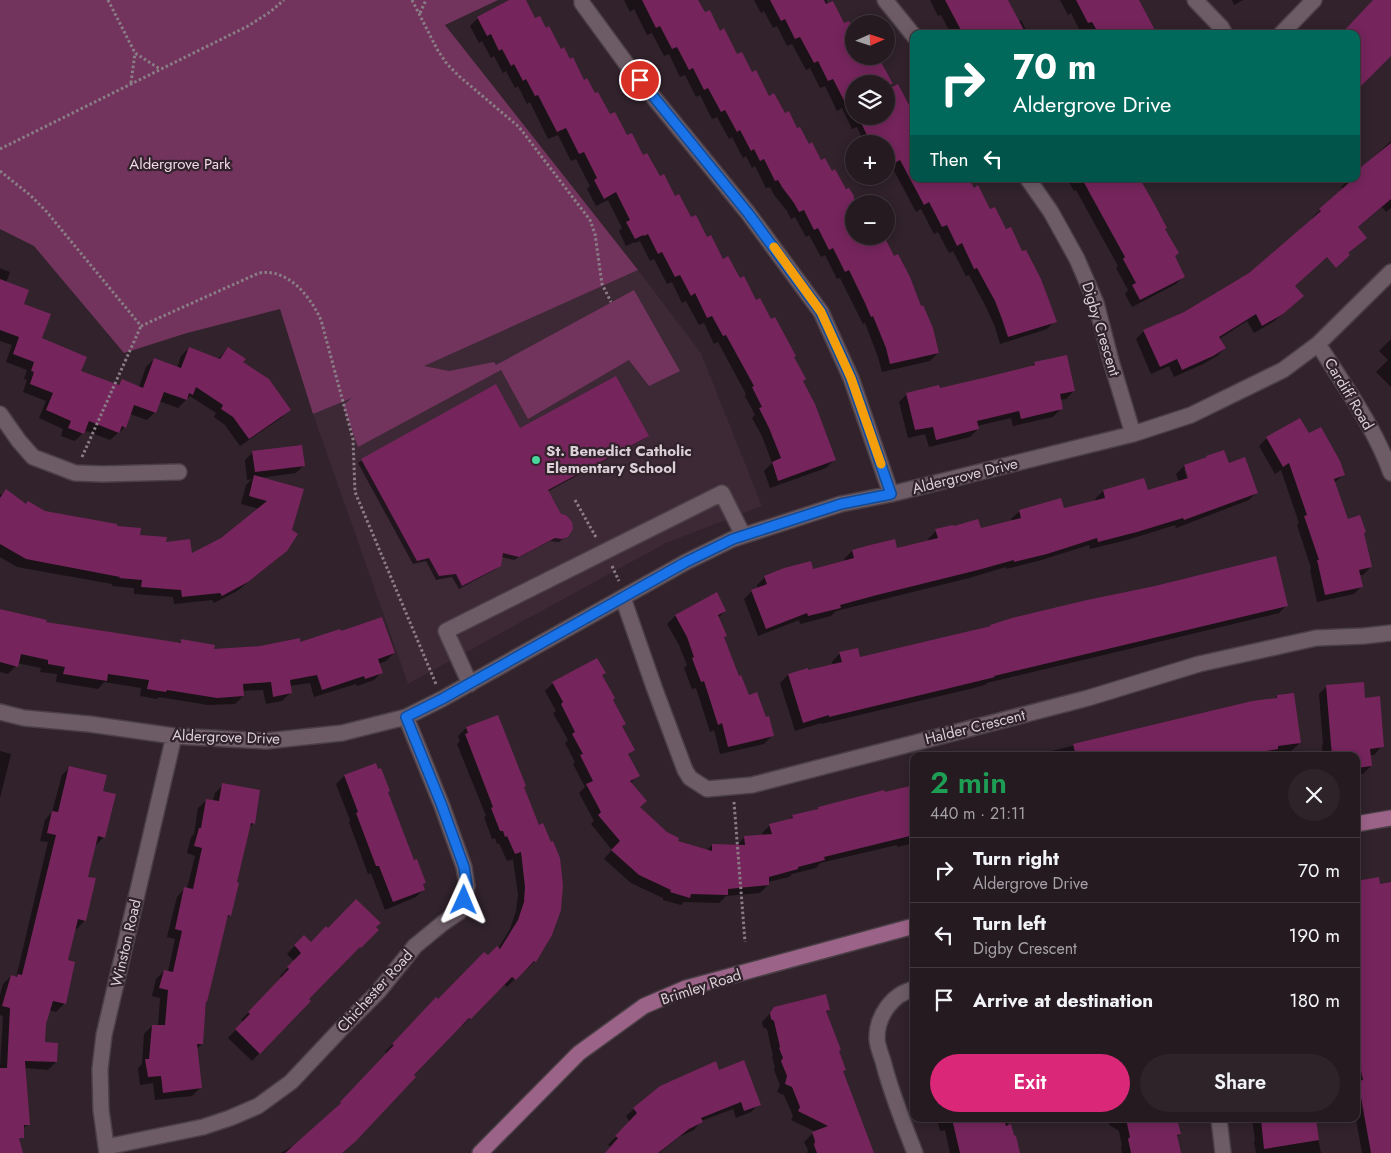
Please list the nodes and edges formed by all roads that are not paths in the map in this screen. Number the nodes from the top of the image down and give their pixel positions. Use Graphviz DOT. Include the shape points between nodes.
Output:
graph roads {
  1 [pos="582,0"];
  2 [pos="885,0"];
  3 [pos="1194,0"];
  4 [pos="1314,0"];
  5 [pos="1223,30"];
  6 [pos="1285,30"];
  7 [pos="910,31"];
  8 [pos="1030,182"];
  9 [pos="1391,272"];
  10 [pos="1318,344"];
  11 [pos="0,414"];
  12 [pos="1133,434"];
  13 [pos="179,472"];
  14 [pos="1391,473"];
  15 [pos="891,494"];
  16 [pos="743,535"];
  17 [pos="623,598"];
  18 [pos="1391,633"];
  19 [pos="470,684"];
  20 [pos="0,712"];
  21 [pos="406,717"];
  22 [pos="174,736"];
  23 [pos="1391,818"];
  24 [pos="1360,823"];
  25 [pos="910,927"];
  26 [pos="910,990"];
  27 [pos="1219,1122"];
  28 [pos="106,1150"];
  29 [pos="480,1153"];
  30 [pos="915,1153"];
  31 [pos="1223,1153"];
  1 -- 15 [label="street" via="628,66 748,213 821,312 851,378"];
  2 -- 7 [label="street"];
  3 -- 5 [label="street"];
  4 -- 6 [label="street"];
  8 -- 12 [label="street, Digby Crescent" via="1077,259 1096,303"];
  9 -- 10 [label="street, Aldergrove Drive"];
  10 -- 12 [label="street, Aldergrove Drive" via="1282,370 1192,415"];
  10 -- 14 [label="street, Cardiff Road" via="1362,412"];
  11 -- 13 [label="street" via="33,457 75,473"];
  12 -- 15 [label="street, Aldergrove Drive"];
  15 -- 16 [label="street, Aldergrove Drive" via="841,504"];
  16 -- 17 [label="street, Aldergrove Drive" via="686,562"];
  16 -- 19 [label="street" via="722,493 446,632"];
  17 -- 18 [label="street, Halder Crescent" via="685,770 690,778 707,789 762,782 1088,698 1199,664 1316,638"];
  17 -- 19 [label="street, Aldergrove Drive"];
  19 -- 21 [label="street, Aldergrove Drive"];
  20 -- 22 [label="street, Aldergrove Drive" via="24,718"];
  21 -- 22 [label="street, Aldergrove Drive" via="342,733 266,741"];
  21 -- 28 [label="street, Chichester Road" via="464,867 467,886 459,912 415,946 378,992 291,1082 258,1106 203,1127"];
  22 -- 28 [label="street, Winston Road" via="104,1035 100,1068"];
  23 -- 24 [label="main road"];
  25 -- 29 [label="main road, Brimley Road" via="686,988 644,1006 579,1053"];
  26 -- 30 [label="street" via="891,1001 880,1021 877,1039 890,1088"];
  27 -- 31 [label="street"];
}
